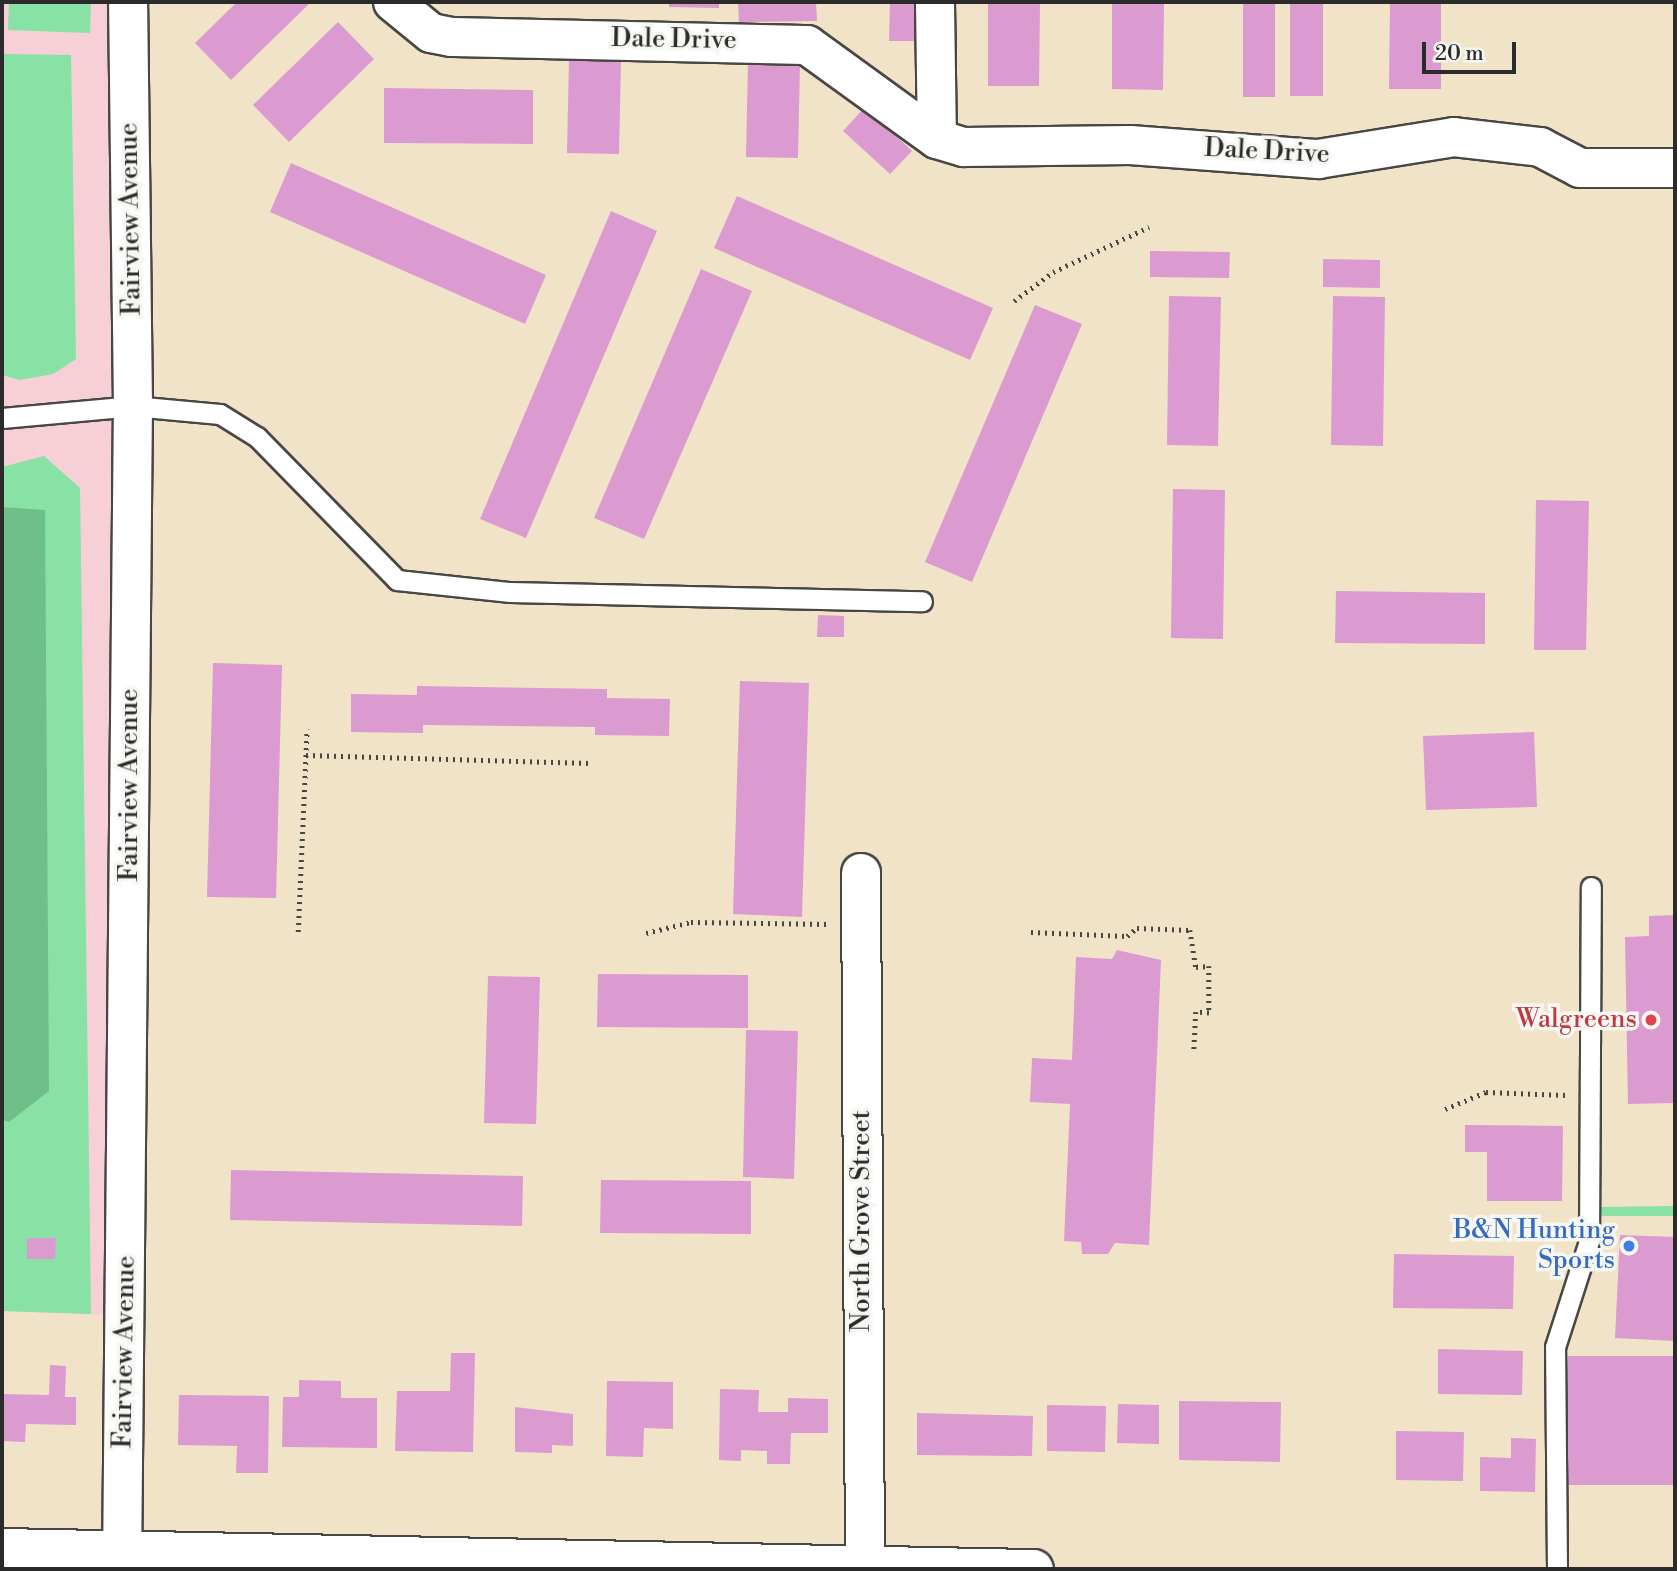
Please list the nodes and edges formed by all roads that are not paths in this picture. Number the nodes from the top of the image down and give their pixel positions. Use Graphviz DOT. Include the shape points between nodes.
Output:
graph roads {
  1 [pos="128,2"];
  2 [pos="393,2"];
  3 [pos="935,2"];
  4 [pos="937,139"];
  5 [pos="1675,168"];
  6 [pos="133,406"];
  7 [pos="2,418"];
  8 [pos="922,601"];
  9 [pos="861,873"];
  10 [pos="1591,887"];
  11 [pos="2,1548"];
  12 [pos="122,1560"];
  13 [pos="864,1566"];
  14 [pos="1034,1569"];
  15 [pos="1557,1569"];
  1 -- 6 [label="street, Fairview Avenue"];
  2 -- 4 [label="street, Dale Drive" via="431,33 451,37 807,45"];
  3 -- 4 [label="street"];
  4 -- 5 [label="street, Dale Drive" via="964,147 1130,145 1318,159 1454,137 1540,147 1580,168"];
  6 -- 7 [label="lane"];
  6 -- 8 [label="lane" via="220,414 257,437 397,580 510,592"];
  6 -- 12 [label="street, Fairview Avenue"];
  9 -- 13 [label="street, North Grove Street"];
  10 -- 15 [label="lane" via="1589,1241 1555,1347"];
  11 -- 12 [label="street"];
  12 -- 13 [label="street"];
  13 -- 14 [label="street"];
}
